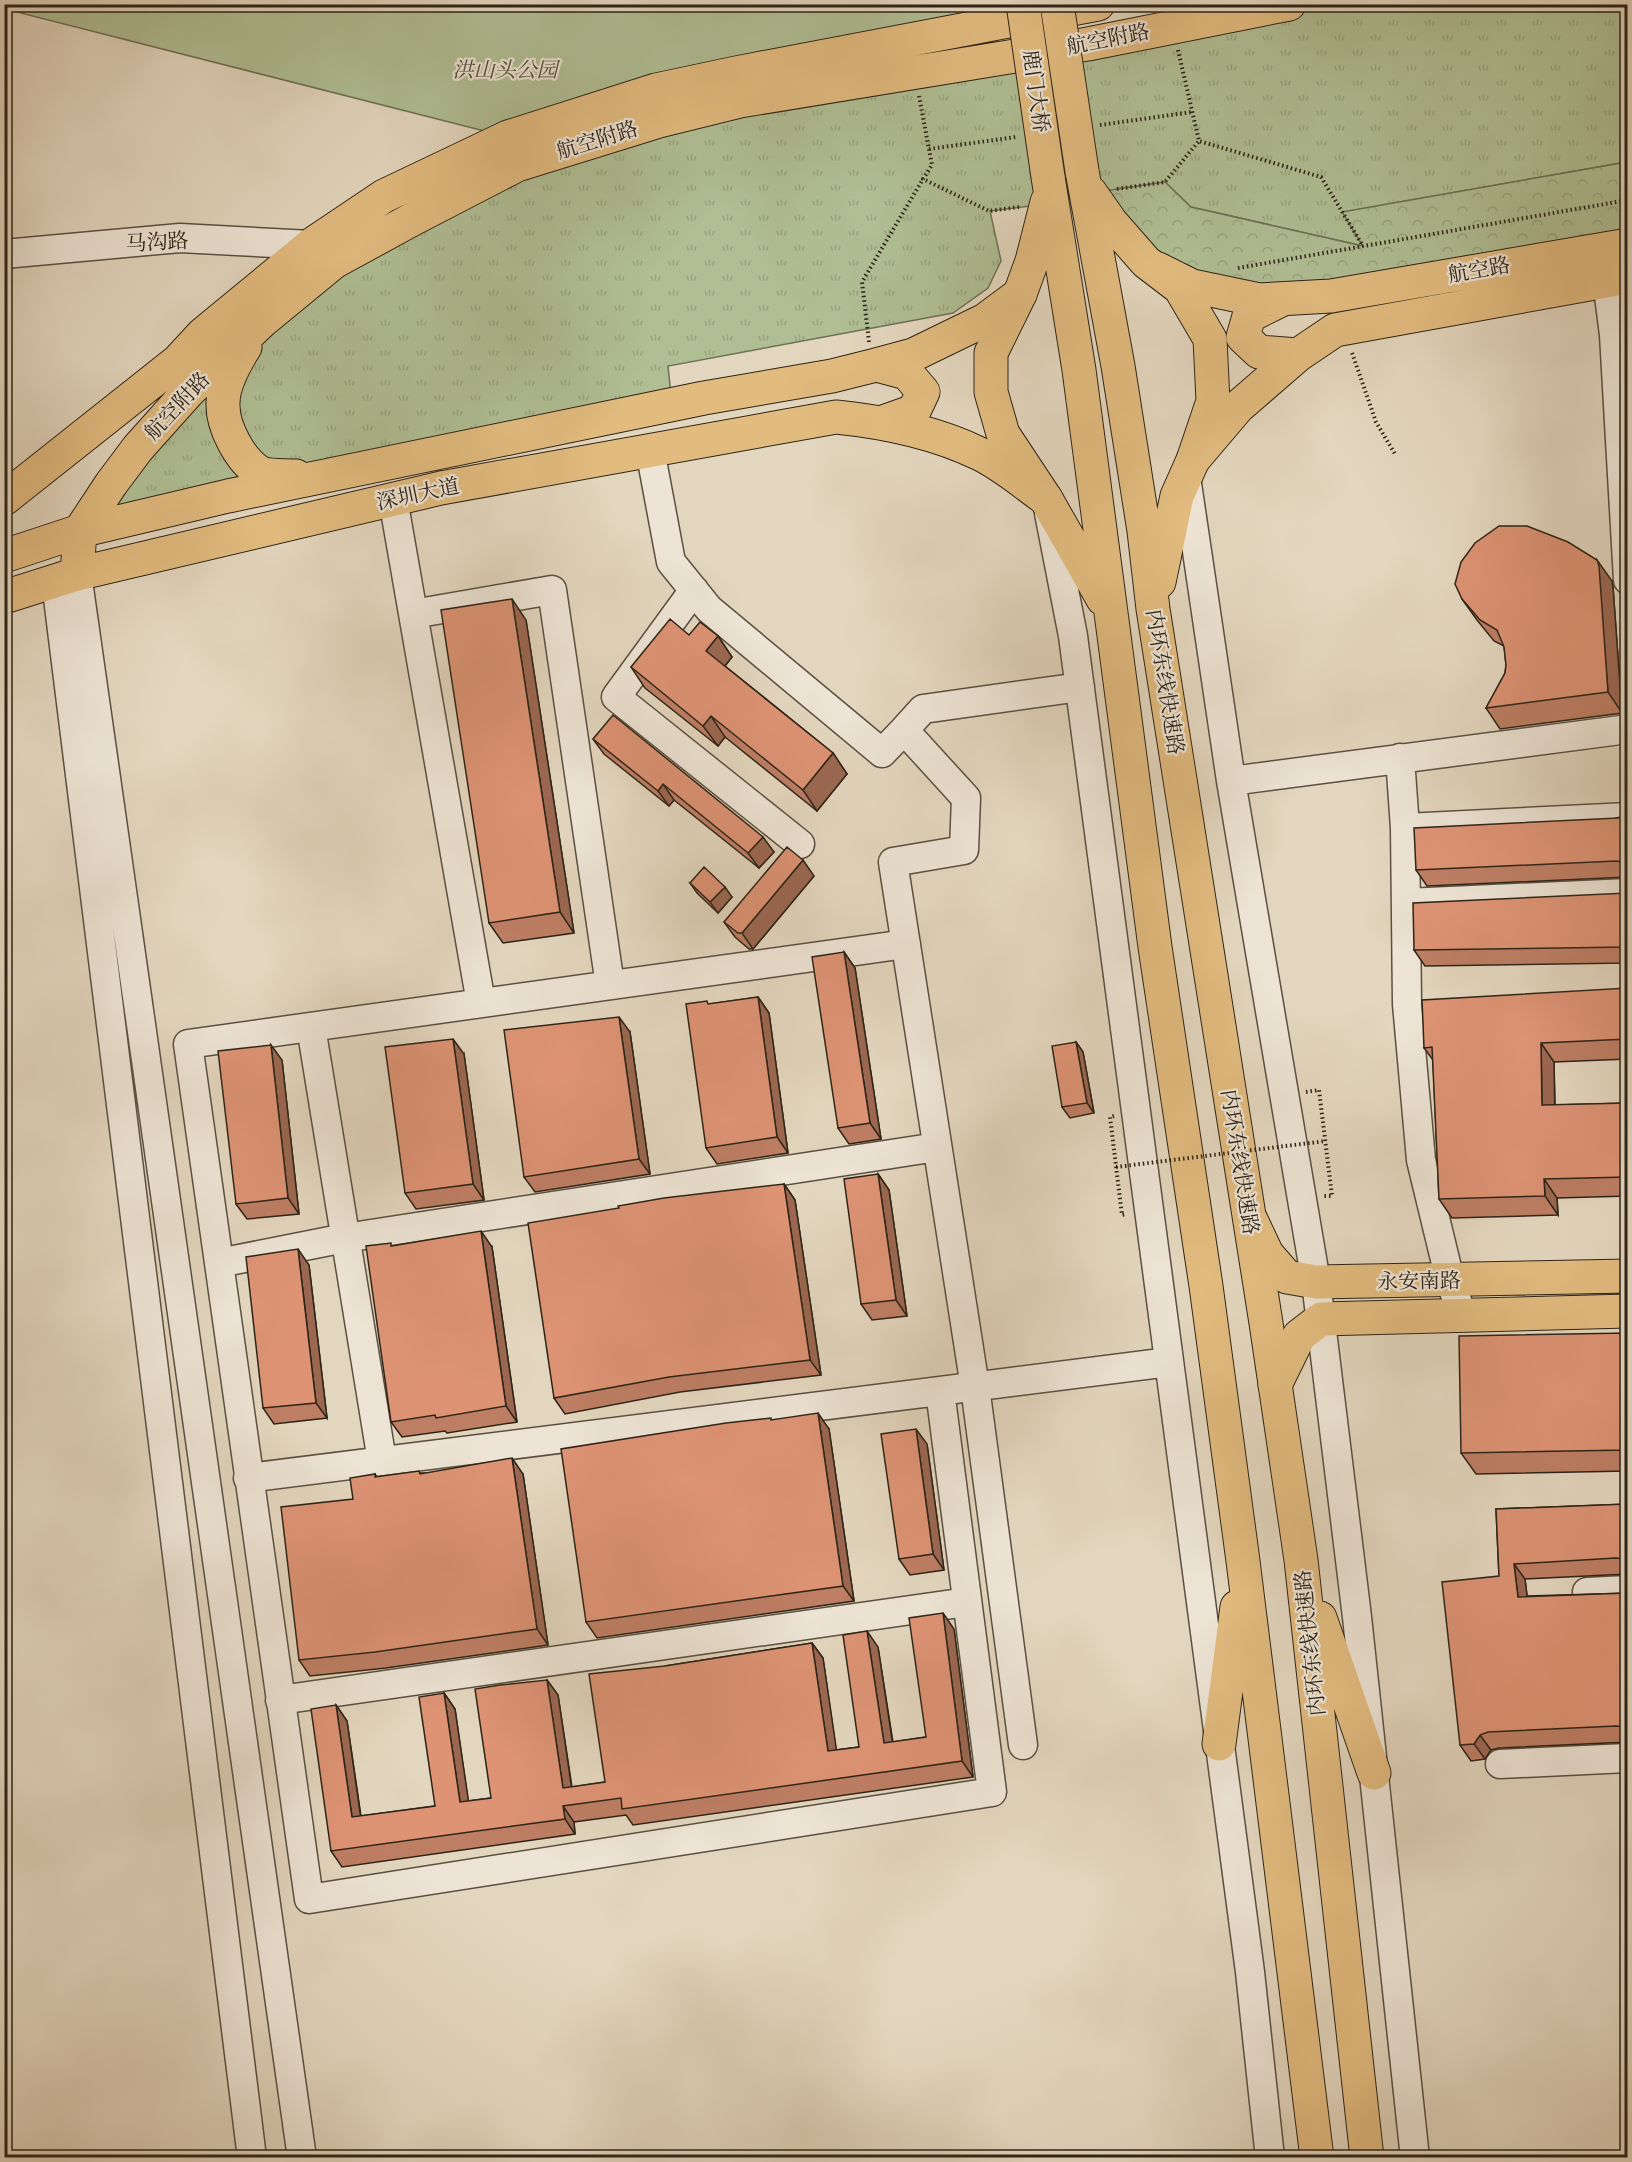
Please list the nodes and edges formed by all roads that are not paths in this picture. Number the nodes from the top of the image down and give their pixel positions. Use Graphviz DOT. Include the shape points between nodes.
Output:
graph roads {
  1 [pos="1023,4"];
  2 [pos="1289,4"];
  3 [pos="1079,5"];
  4 [pos="995,14"];
  5 [pos="1088,44"];
  6 [pos="1003,58"];
  7 [pos="1086,182"];
  8 [pos="1049,190"];
  9 [pos="311,245"];
  10 [pos="1628,245"];
  11 [pos="4,254"];
  12 [pos="1146,262"];
  13 [pos="1617,278"];
  14 [pos="1020,294"];
  15 [pos="1285,298"];
  16 [pos="261,322"];
  17 [pos="1298,355"];
  18 [pos="178,361"];
  19 [pos="875,365"];
  20 [pos="883,422"];
  21 [pos="650,450"];
  22 [pos="1190,468"];
  23 [pos="319,478"];
  24 [pos="393,499"];
  25 [pos="1046,499"];
  26 [pos="4,500"];
  27 [pos="69,535"];
  28 [pos="4,556"];
  29 [pos="67,578"];
  30 [pos="1628,580"];
  31 [pos="694,590"];
  32 [pos="4,597"];
  33 [pos="1153,609"];
  34 [pos="1110,612"];
  35 [pos="413,614"];
  36 [pos="1080,687"];
  37 [pos="1628,729"];
  38 [pos="904,730"];
  39 [pos="1400,759"];
  40 [pos="1231,782"];
  41 [pos="1628,817"];
  42 [pos="1405,828"];
  43 [pos="800,844"];
  44 [pos="1628,893"];
  45 [pos="1406,903"];
  46 [pos="906,944"];
  47 [pos="610,986"];
  48 [pos="481,1003"];
  49 [pos="311,1027"];
  50 [pos="937,1147"];
  51 [pos="1248,1214"];
  52 [pos="345,1238"];
  53 [pos="219,1263"];
  54 [pos="1628,1276"];
  55 [pos="1450,1280"];
  56 [pos="1316,1282"];
  57 [pos="1628,1311"];
  58 [pos="1462,1315"];
  59 [pos="1321,1318"];
  60 [pos="1168,1362"];
  61 [pos="1275,1386"];
  62 [pos="975,1387"];
  63 [pos="940,1391"];
  64 [pos="382,1461"];
  65 [pos="248,1478"];
  66 [pos="1300,1560"];
  67 [pos="1243,1561"];
  68 [pos="1628,1590"];
  69 [pos="1587,1592"];
  70 [pos="967,1602"];
  71 [pos="280,1700"];
  72 [pos="1219,1744"];
  73 [pos="1023,1745"];
  74 [pos="1628,1758"];
  75 [pos="1500,1764"];
  76 [pos="1374,1773"];
  77 [pos="252,2157"];
  78 [pos="302,2157"];
  79 [pos="1270,2157"];
  80 [pos="1317,2157"];
  81 [pos="1367,2157"];
  82 [pos="1415,2157"];
  1 -- 8 [label="main road, 鹿门大桥, bridge"];
  2 -- 5 [label="main road, 航空附路"];
  3 -- 4 [label="main road, 航空附路"];
  3 -- 5 [label="main road"];
  3 -- 7 [label="main road, 鹿门大桥, bridge"];
  4 -- 6 [label="main road"];
  4 -- 9 [label="main road, 航空附路" via="656,90 508,137 384,195"];
  5 -- 6 [label="main road, 航空附路"];
  6 -- 16 [label="main road, 航空附路" via="740,101 659,121 517,165 334,262"];
  7 -- 12 [label="main road" via="1111,222"];
  7 -- 33 [label="main road, 内环东线快速路" via="1143,519"];
  8 -- 14 [label="main road"];
  8 -- 34 [label="main road, 内环东线快速路" via="1079,370"];
  9 -- 11 [label="street, 马沟路" via="180,238"];
  9 -- 18 [label="main road, 航空附路" via="203,334"];
  10 -- 15 [label="main road, 航空路" via="1331,296"];
  12 -- 15 [label="main road, 航空路" via="1192,286 1259,300"];
  12 -- 22 [label="main road" via="1180,288 1210,339 1213,401"];
  13 -- 17 [label="main road, 航空路" via="1341,329"];
  13 -- 30 [label="street" via="1614,335"];
  14 -- 19 [label="main road, 深圳大道" via="985,320 913,355"];
  14 -- 25 [label="main road" via="991,353 991,392 1003,434"];
  15 -- 17 [label="main road" via="1249,316 1243,337 1259,352"];
  16 -- 23 [label="main road" via="232,367 223,404 227,429 242,457 261,473"];
  16 -- 27 [label="main road, 航空附路" via="189,391"];
  17 -- 22 [label="main road" via="1238,407"];
  18 -- 26 [label="main road, 航空附路"];
  18 -- 27 [label="main road, 航空附路" via="88,483"];
  19 -- 20 [label="main road" via="907,373 923,392 914,411"];
  19 -- 23 [label="main road, 深圳大道"];
  20 -- 21 [label="main road, 深圳大道" via="836,417"];
  20 -- 25 [label="main road, 深圳大道" via="933,435 982,455"];
  21 -- 24 [label="main road, 深圳大道"];
  21 -- 31 [label="street" via="671,562"];
  22 -- 33 [label="main road" via="1177,496"];
  22 -- 40 [label="street"];
  23 -- 27 [label="main road, 深圳大道"];
  24 -- 29 [label="main road, 深圳大道"];
  24 -- 35 [label="street"];
  25 -- 34 [label="main road"];
  25 -- 36 [label="street"];
  27 -- 28 [label="main road, 深圳大道"];
  27 -- 29 [label="main road, 航空附路"];
  29 -- 32 [label="main road, 深圳大道"];
  29 -- 77 [label="street"];
  29 -- 78 [label="street"];
  31 -- 38 [label="street" via="709,609 882,753"];
  31 -- 43 [label="street" via="616,697"];
  33 -- 51 [label="main road, 内环东线快速路"];
  34 -- 67 [label="main road, 内环东线快速路"];
  35 -- 47 [label="street" via="552,590"];
  35 -- 48 [label="street"];
  36 -- 38 [label="street" via="923,709"];
  36 -- 60 [label="street"];
  37 -- 39 [label="street"];
  38 -- 46 [label="street" via="966,798 964,850 893,862"];
  39 -- 40 [label="street"];
  39 -- 42 [label="street"];
  40 -- 56 [label="street"];
  41 -- 42 [label="street"];
  42 -- 45 [label="street"];
  44 -- 45 [label="street"];
  45 -- 55 [label="street" via="1419,1003 1421,1160"];
  46 -- 47 [label="street"];
  46 -- 50 [label="street"];
  47 -- 48 [label="street"];
  48 -- 49 [label="street"];
  49 -- 52 [label="street"];
  49 -- 53 [label="street" via="188,1044"];
  50 -- 52 [label="street"];
  50 -- 62 [label="street"];
  51 -- 56 [label="main road, 永安南路" via="1267,1254 1287,1277"];
  51 -- 61 [label="main road, 内环东线快速路"];
  52 -- 53 [label="street"];
  52 -- 64 [label="street"];
  53 -- 65 [label="street"];
  54 -- 55 [label="main road, 永安南路"];
  55 -- 56 [label="main road, 永安南路"];
  55 -- 58 [label="street"];
  56 -- 59 [label="street"];
  57 -- 58 [label="main road, 永安南路"];
  58 -- 59 [label="main road, 永安南路"];
  59 -- 61 [label="main road" via="1299,1336"];
  59 -- 76 [label="street"];
  60 -- 62 [label="street"];
  60 -- 72 [label="street"];
  61 -- 66 [label="main road, 内环东线快速路"];
  62 -- 63 [label="street"];
  62 -- 73 [label="street"];
  63 -- 64 [label="street"];
  63 -- 70 [label="street"];
  64 -- 65 [label="street"];
  65 -- 71 [label="street"];
  66 -- 76 [label="main road"];
  66 -- 81 [label="main road, 内环东线快速路"];
  67 -- 72 [label="main road"];
  67 -- 80 [label="main road, 内环东线快速路"];
  68 -- 69 [label="street"];
  70 -- 71 [label="street"];
  70 -- 71 [label="street" via="992,1792 309,1899"];
  72 -- 79 [label="street"];
  74 -- 75 [label="street"];
  76 -- 82 [label="street"];
}
